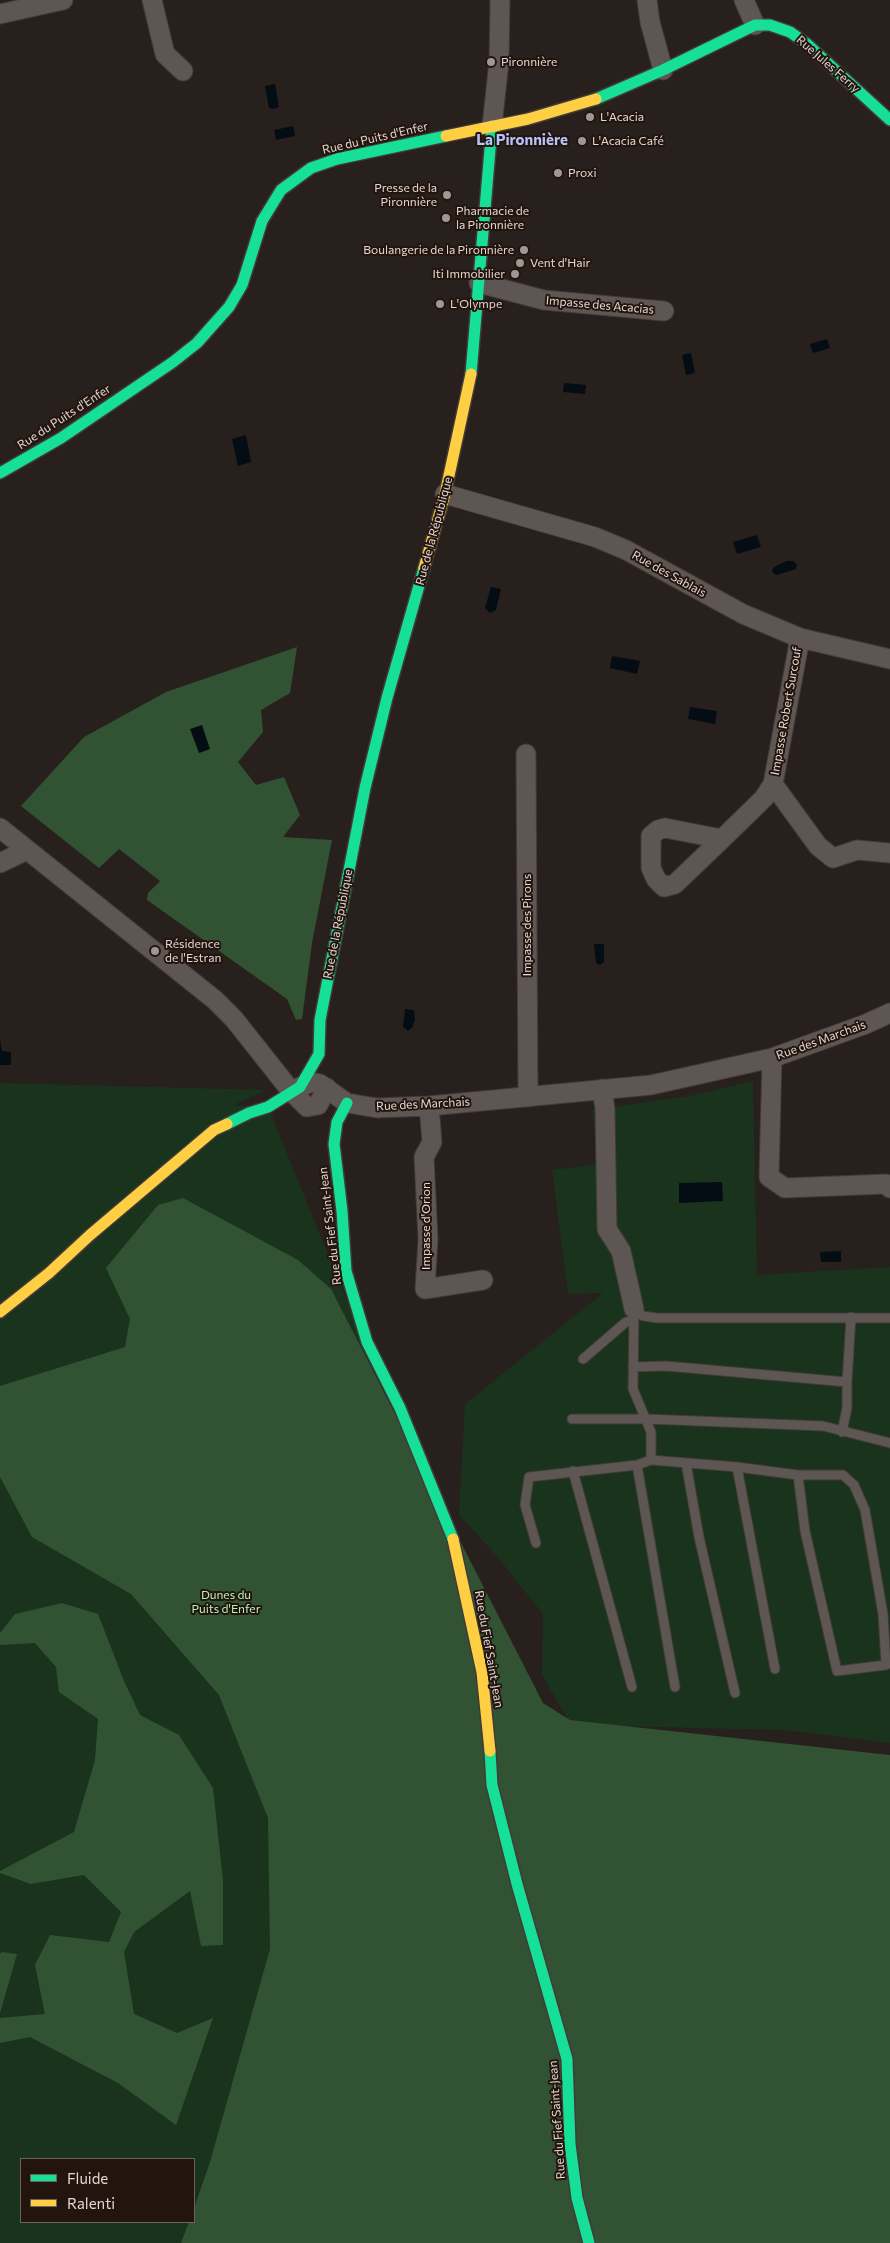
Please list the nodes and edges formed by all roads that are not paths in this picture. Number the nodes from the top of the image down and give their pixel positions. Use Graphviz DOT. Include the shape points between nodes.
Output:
graph roads {
  1 [pos="63,0"];
  2 [pos="152,0"];
  3 [pos="500,0"];
  4 [pos="647,0"];
  5 [pos="744,0"];
  6 [pos="0,14"];
  7 [pos="754,25"];
  8 [pos="663,70"];
  9 [pos="183,72"];
  10 [pos="890,120"];
  11 [pos="492,126"];
  12 [pos="479,283"];
  13 [pos="664,311"];
  14 [pos="0,473"];
  15 [pos="445,494"];
  16 [pos="800,638"];
  17 [pos="890,659"];
  18 [pos="526,754"];
  19 [pos="773,784"];
  20 [pos="0,828"];
  21 [pos="722,839"];
  22 [pos="27,850"];
  23 [pos="890,853"];
  24 [pos="0,863"];
  25 [pos="890,1013"];
  26 [pos="320,1054"];
  27 [pos="772,1058"];
  28 [pos="326,1088"];
  29 [pos="295,1089"];
  30 [pos="602,1089"];
  31 [pos="528,1096"];
  32 [pos="347,1102"];
  33 [pos="429,1106"];
  34 [pos="890,1188"];
  35 [pos="484,1280"];
  36 [pos="0,1312"];
  37 [pos="634,1315"];
  38 [pos="851,1317"];
  39 [pos="890,1318"];
  40 [pos="583,1359"];
  41 [pos="633,1367"];
  42 [pos="847,1382"];
  43 [pos="572,1419"];
  44 [pos="647,1419"];
  45 [pos="842,1432"];
  46 [pos="890,1444"];
  47 [pos="651,1460"];
  48 [pos="686,1463"];
  49 [pos="637,1465"];
  50 [pos="737,1467"];
  51 [pos="573,1471"];
  52 [pos="798,1476"];
  53 [pos="536,1543"];
  54 [pos="775,1669"];
  55 [pos="632,1687"];
  56 [pos="675,1687"];
  57 [pos="735,1693"];
  58 [pos="589,2243"];
  1 -- 6 [label="street"];
  2 -- 9 [label="street" via="165,54"];
  3 -- 11 [label="street, Rue de la République" via="499,62"];
  4 -- 8 [label="street"];
  5 -- 7 [label="street"];
  7 -- 8 [label="street, Rue du Puits d'Enfer"];
  7 -- 10 [label="street, Rue Jules Ferry" via="770,25 790,32"];
  8 -- 11 [label="street, Rue du Puits d'Enfer" via="575,106"];
  11 -- 12 [label="street, Rue de la République"];
  11 -- 14 [label="street, Rue du Puits d'Enfer" via="336,159 311,168 292,181 276,197 262,221 237,294 197,343 61,438"];
  12 -- 13 [label="street, Impasse des Acacias" via="544,300"];
  12 -- 15 [label="street, Rue de la République" via="470,374"];
  15 -- 16 [label="street, Rue des Sablais" via="595,537 626,550 743,614"];
  15 -- 26 [label="street, Rue de la République" via="365,788 320,1020"];
  16 -- 17 [label="street, Rue des Sablais"];
  16 -- 19 [label="street, Impasse Robert Surcouf"];
  18 -- 31 [label="street, Impasse des Pirons"];
  19 -- 21 [label="street, Impasse Robert Surcouf" via="764,798"];
  19 -- 23 [label="street, Impasse Robert Surcouf" via="818,846 833,858 857,850"];
  20 -- 22 [label="street"];
  22 -- 24 [label="street"];
  22 -- 29 [label="street" via="215,1000"];
  25 -- 27 [label="street, Rue des Marchais"];
  26 -- 28 [label="street, Rue de la République"];
  26 -- 29 [label="street"];
  27 -- 30 [label="street, Rue des Marchais" via="651,1085"];
  27 -- 34 [label="street" via="769,1177 785,1188 886,1184"];
  28 -- 29 [label="street" via="318,1105 313,1107 306,1107"];
  28 -- 32 [label="street, Rue des Marchais"];
  29 -- 36 [label="street" via="268,1107 214,1130"];
  30 -- 31 [label="street, Rue des Marchais"];
  30 -- 37 [label="street" via="607,1229 621,1252"];
  31 -- 33 [label="street, Rue des Marchais"];
  32 -- 33 [label="street, Rue des Marchais" via="377,1108"];
  32 -- 58 [label="street, Rue du Fief Saint-Jean" via="337,1122 334,1144 346,1271 367,1342 430,1476 452,1536 482,1672 492,1785 567,2059 570,2144 577,2198"];
  33 -- 35 [label="street, Impasse d'Orion" via="432,1142 424,1156 428,1239 425,1288"];
  37 -- 38 [label="lane" via="657,1318"];
  37 -- 40 [label="lane"];
  37 -- 41 [label="lane"];
  38 -- 39 [label="lane"];
  38 -- 42 [label="lane"];
  41 -- 42 [label="lane" via="666,1366"];
  41 -- 44 [label="lane" via="634,1389"];
  42 -- 45 [label="lane" via="847,1408"];
  43 -- 44 [label="lane"];
  44 -- 45 [label="lane" via="823,1426"];
  44 -- 47 [label="lane" via="651,1432"];
  45 -- 46 [label="lane"];
  47 -- 48 [label="lane"];
  47 -- 49 [label="lane"];
  48 -- 50 [label="lane"];
  48 -- 57 [label="lane" via="698,1537"];
  49 -- 51 [label="lane"];
  49 -- 56 [label="lane"];
  50 -- 52 [label="lane"];
  50 -- 54 [label="lane"];
  51 -- 53 [label="lane" via="530,1477 525,1505"];
  51 -- 55 [label="lane"];
  52 -- 52 [label="lane" via="842,1475 854,1485 865,1510 882,1605 886,1665 836,1671 805,1530"];
}
